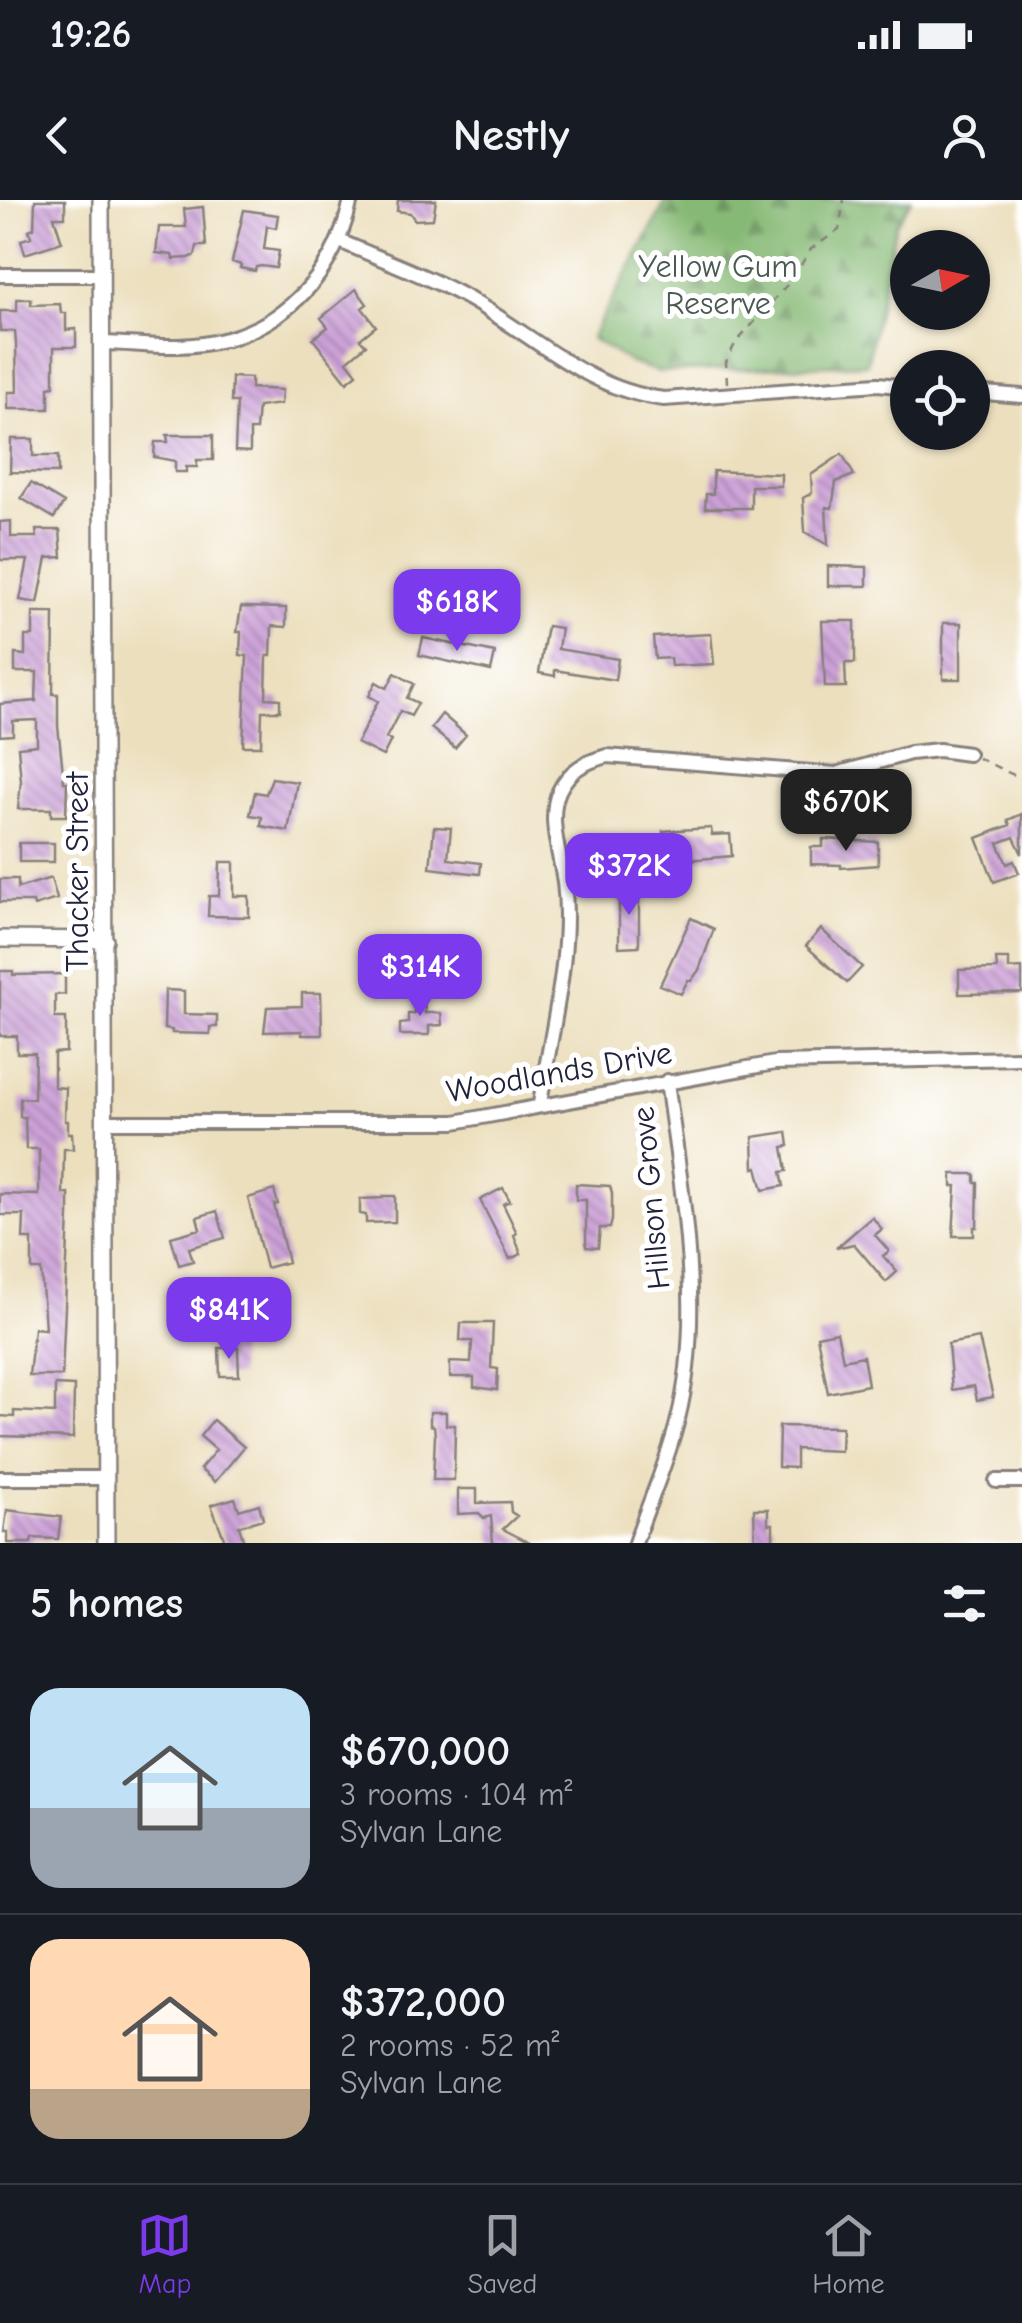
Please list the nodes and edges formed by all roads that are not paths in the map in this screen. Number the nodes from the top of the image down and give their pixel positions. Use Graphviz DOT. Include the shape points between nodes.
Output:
graph roads {
  1 [pos="101,200"];
  2 [pos="350,200"];
  3 [pos="340,241"];
  4 [pos="0,275"];
  5 [pos="101,275"];
  6 [pos="102,342"];
  7 [pos="890,385"];
  8 [pos="990,393"];
  9 [pos="1022,396"];
  10 [pos="968,754"];
  11 [pos="0,940"];
  12 [pos="105,940"];
  13 [pos="1022,1058"];
  14 [pos="667,1081"];
  15 [pos="540,1104"];
  16 [pos="105,1122"];
  17 [pos="0,1478"];
  18 [pos="106,1478"];
  19 [pos="996,1481"];
  20 [pos="1022,1481"];
  21 [pos="106,1543"];
  22 [pos="635,1543"];
  1 -- 5 [label="street, Thacker Street"];
  2 -- 3 [label="street"];
  3 -- 6 [label="street" via="314,285 252,330 179,346"];
  3 -- 7 [label="street" via="460,294 611,387 664,399"];
  4 -- 5 [label="street"];
  5 -- 6 [label="street, Thacker Street"];
  6 -- 12 [label="street, Thacker Street"];
  8 -- 9 [label="street"];
  10 -- 15 [label="street" via="910,753 836,774 607,756 577,768 558,794 554,821 566,914"];
  11 -- 12 [label="street"];
  12 -- 16 [label="street, Thacker Street"];
  13 -- 14 [label="street, Woodlands Drive" via="775,1063"];
  14 -- 15 [label="street, Woodlands Drive"];
  14 -- 22 [label="street, Hillson Grove" via="688,1242 687,1358 678,1419"];
  15 -- 16 [label="street, Woodlands Drive" via="455,1122"];
  16 -- 18 [label="street, Thacker Street"];
  17 -- 18 [label="street"];
  18 -- 21 [label="street, Thacker Street"];
  19 -- 20 [label="street"];
}
